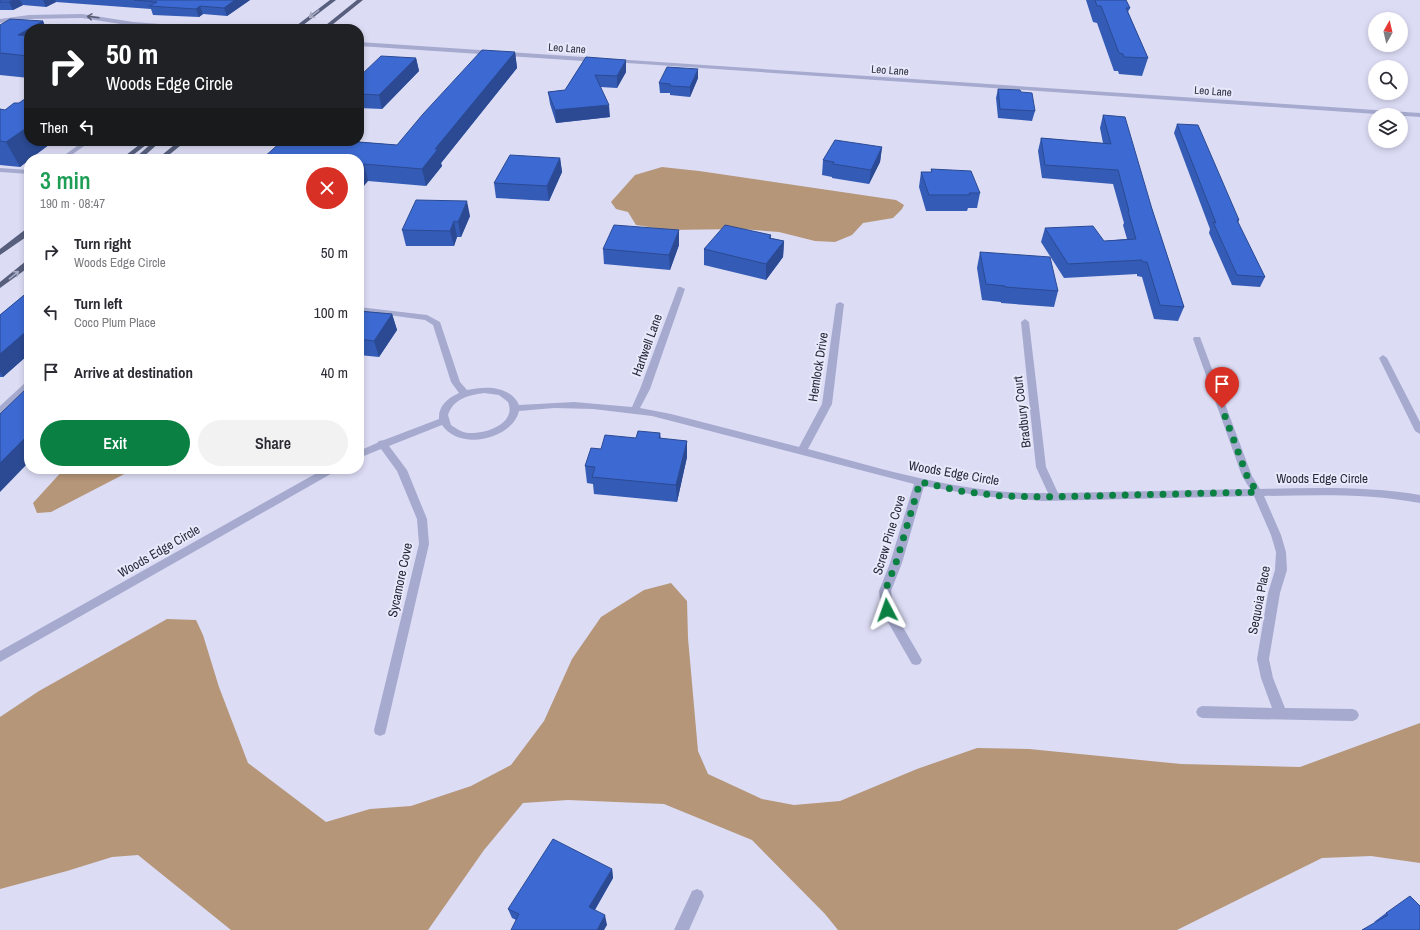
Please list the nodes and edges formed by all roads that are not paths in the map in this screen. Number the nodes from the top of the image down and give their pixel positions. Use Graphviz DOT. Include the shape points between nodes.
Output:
graph roads {
  1 [pos="333,0"];
  2 [pos="360,0"];
  3 [pos="52,15"];
  4 [pos="0,21"];
  5 [pos="37,24"];
  6 [pos="133,24"];
  7 [pos="302,24"];
  8 [pos="330,24"];
  9 [pos="364,44"];
  10 [pos="1420,115"];
  11 [pos="81,146"];
  12 [pos="141,146"];
  13 [pos="152,146"];
  14 [pos="177,146"];
  15 [pos="69,154"];
  16 [pos="131,154"];
  17 [pos="143,154"];
  18 [pos="166,154"];
  19 [pos="0,170"];
  20 [pos="24,172"];
  21 [pos="24,235"];
  22 [pos="0,254"];
  23 [pos="24,267"];
  24 [pos="0,286"];
  25 [pos="681,289"];
  26 [pos="840,304"];
  27 [pos="364,310"];
  28 [pos="1025,322"];
  29 [pos="1196,339"];
  30 [pos="1382,358"];
  31 [pos="24,389"];
  32 [pos="465,394"];
  33 [pos="515,408"];
  34 [pos="635,410"];
  35 [pos="0,411"];
  36 [pos="444,421"];
  37 [pos="1420,431"];
  38 [pos="382,443"];
  39 [pos="802,451"];
  40 [pos="364,452"];
  41 [pos="323,474"];
  42 [pos="920,482"];
  43 [pos="1257,492"];
  44 [pos="1054,496"];
  45 [pos="1420,499"];
  46 [pos="0,657"];
  47 [pos="916,660"];
  48 [pos="1202,712"];
  49 [pos="1282,714"];
  50 [pos="1352,715"];
  51 [pos="380,730"];
  52 [pos="698,896"];
  53 [pos="681,930"];
  1 -- 7 [label="main road, one-way"];
  2 -- 8 [label="main road"];
  3 -- 4 [label="street"];
  3 -- 5 [label="street"];
  6 -- 3 [label="street, one-way" via="92,16"];
  9 -- 10 [label="street, Leo Lane"];
  11 -- 15 [label="street"];
  12 -- 16 [label="main road"];
  13 -- 17 [label="main road"];
  14 -- 18 [label="main road"];
  19 -- 20 [label="street"];
  21 -- 22 [label="main road"];
  24 -- 23 [label="main road, one-way"];
  25 -- 34 [label="street, Hartwell Lane"];
  26 -- 39 [label="street, Hemlock Drive" via="827,404"];
  27 -- 32 [label="street" via="427,318 437,324 456,382"];
  28 -- 44 [label="street, Bradbury Court" via="1042,467"];
  29 -- 43 [label="street, Sequoia Place" via="1247,476"];
  30 -- 37 [label="street"];
  31 -- 35 [label="street"];
  32 -- 33 [label="street" via="493,390 508,397"];
  32 -- 36 [label="street" via="450,403 443,415"];
  33 -- 34 [label="street, Woods Edge Circle" via="562,404"];
  33 -- 36 [label="street" via="510,421 504,427 484,435 463,435 448,427"];
  34 -- 39 [label="street, Woods Edge Circle"];
  36 -- 38 [label="street"];
  38 -- 40 [label="street"];
  38 -- 51 [label="street, Sycamore Cove" via="402,470 422,519 424,544"];
  39 -- 42 [label="street, Woods Edge Circle"];
  41 -- 46 [label="street, Woods Edge Circle"];
  42 -- 44 [label="street, Woods Edge Circle" via="960,491 1002,496"];
  42 -- 47 [label="street, Screw Pine Cove" via="885,591 887,610"];
  43 -- 44 [label="street, Woods Edge Circle"];
  43 -- 45 [label="street, Woods Edge Circle" via="1342,491 1393,494"];
  43 -- 49 [label="street, Sequoia Place" via="1281,552 1281,570 1274,593 1263,659 1267,678"];
  48 -- 49 [label="street"];
  49 -- 50 [label="street"];
  52 -- 53 [label="street"];
}
